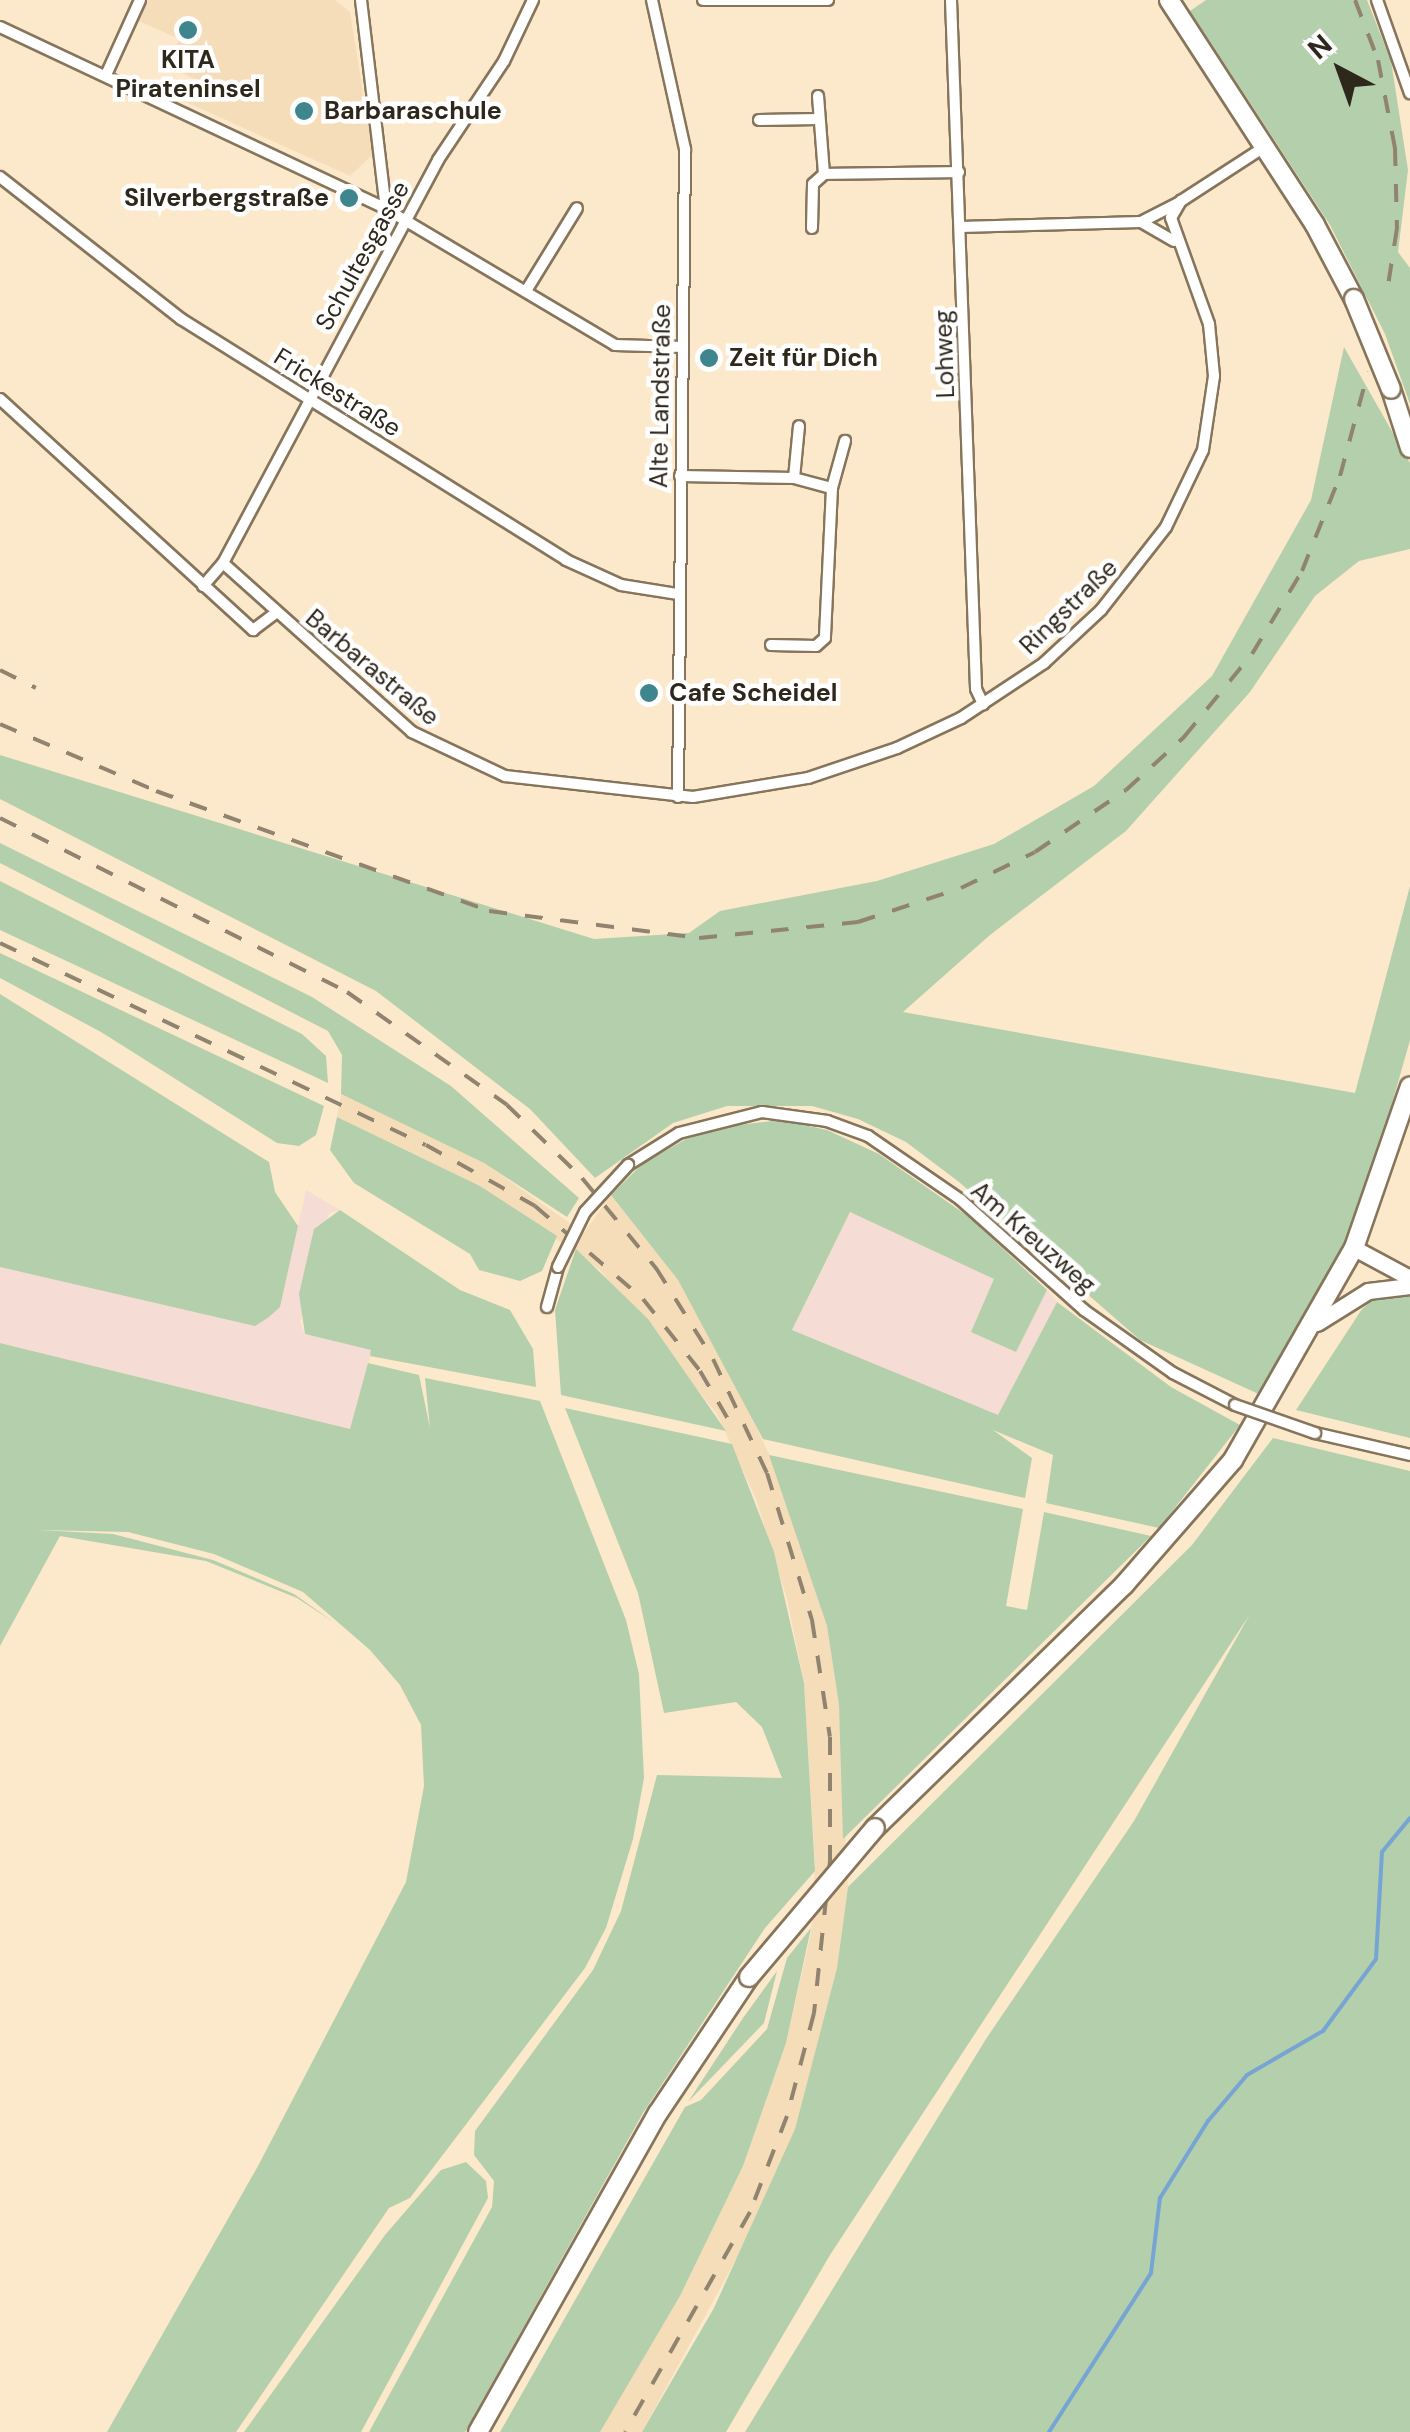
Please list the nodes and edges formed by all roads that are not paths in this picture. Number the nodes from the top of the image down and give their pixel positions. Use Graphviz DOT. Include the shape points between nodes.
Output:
graph roads {
  1 [pos="140,0"];
  2 [pos="361,0"];
  3 [pos="533,0"];
  4 [pos="652,0"];
  5 [pos="703,0"];
  6 [pos="721,0"];
  7 [pos="828,0"];
  8 [pos="951,0"];
  9 [pos="1169,0"];
  10 [pos="1377,0"];
  11 [pos="0,27"];
  12 [pos="106,75"];
  13 [pos="1410,92"];
  14 [pos="818,96"];
  15 [pos="818,119"];
  16 [pos="759,120"];
  17 [pos="1264,147"];
  18 [pos="958,172"];
  19 [pos="824,174"];
  20 [pos="0,177"];
  21 [pos="1181,201"];
  22 [pos="577,208"];
  23 [pos="386,209"];
  24 [pos="406,220"];
  25 [pos="1140,222"];
  26 [pos="812,228"];
  27 [pos="960,228"];
  28 [pos="1176,243"];
  29 [pos="526,292"];
  30 [pos="683,346"];
  31 [pos="0,399"];
  32 [pos="308,399"];
  33 [pos="799,426"];
  34 [pos="845,441"];
  35 [pos="1410,448"];
  36 [pos="680,476"];
  37 [pos="794,478"];
  38 [pos="832,488"];
  39 [pos="222,564"];
  40 [pos="203,586"];
  41 [pos="678,594"];
  42 [pos="276,612"];
  43 [pos="771,646"];
  44 [pos="983,704"];
  45 [pos="678,797"];
  46 [pos="1410,1086"];
  47 [pos="1354,1248"];
  48 [pos="1410,1278"];
  49 [pos="1410,1286"];
  50 [pos="547,1307"];
  51 [pos="1316,1323"];
  52 [pos="1410,1455"];
  53 [pos="478,2432"];
  1 -- 12 [label="street"];
  2 -- 23 [label="street"];
  3 -- 24 [label="street, Schultesgasse" via="516,40"];
  4 -- 30 [label="street, Alte Landstraße" via="684,138"];
  5 -- 6 [label="street"];
  6 -- 7 [label="street"];
  8 -- 18 [label="street, Lohweg"];
  9 -- 17 [label="main road"];
  10 -- 13 [label="street"];
  11 -- 12 [label="street"];
  12 -- 23 [label="street"];
  14 -- 15 [label="street"];
  15 -- 16 [label="street"];
  15 -- 19 [label="street"];
  17 -- 21 [label="street"];
  17 -- 35 [label="main road, bridge" via="1354,299"];
  18 -- 19 [label="street"];
  18 -- 27 [label="street, Lohweg"];
  19 -- 26 [label="street" via="812,184"];
  20 -- 32 [label="street, Frickestraße" via="152,299"];
  21 -- 25 [label="street"];
  21 -- 28 [label="street, Ringstraße" via="1171,218"];
  22 -- 29 [label="street"];
  23 -- 24 [label="street"];
  24 -- 29 [label="street"];
  24 -- 32 [label="street, Schultesgasse"];
  25 -- 27 [label="street"];
  25 -- 28 [label="street"];
  27 -- 44 [label="street, Lohweg" via="976,689"];
  28 -- 44 [label="street, Ringstraße" via="1212,342 1210,423 1196,469 1166,527 1102,610 1044,663"];
  29 -- 30 [label="street" via="615,346"];
  30 -- 36 [label="street, Alte Landstraße"];
  31 -- 40 [label="street, Barbarastraße"];
  32 -- 39 [label="street, Schultesgasse"];
  32 -- 41 [label="street, Frickestraße" via="566,560 621,585"];
  33 -- 37 [label="street"];
  34 -- 38 [label="street"];
  36 -- 37 [label="street"];
  36 -- 41 [label="street, Alte Landstraße"];
  37 -- 38 [label="street"];
  38 -- 43 [label="street" via="826,638 816,646"];
  39 -- 40 [label="street, Schultesgasse"];
  39 -- 42 [label="street, Barbarastraße"];
  40 -- 42 [label="street, Barbarastraße" via="254,630"];
  41 -- 45 [label="street, Alte Landstraße"];
  42 -- 45 [label="street, Barbarastraße" via="380,706 450,755 505,776"];
  44 -- 45 [label="street, Ringstraße" via="914,741 842,768 766,788"];
  46 -- 47 [label="main road"];
  47 -- 48 [label="main road"];
  47 -- 51 [label="main road"];
  49 -- 51 [label="main road" via="1368,1292"];
  50 -- 52 [label="street, Am Kreuzweg, bridge" via="558,1266 585,1212 628,1165 679,1133 762,1112 827,1121 868,1136 961,1200 1084,1310 1174,1373 1235,1405 1315,1433"];
  51 -- 53 [label="main road, bridge" via="1270,1404 1197,1506 875,1828 749,1977 658,2113"];
}
